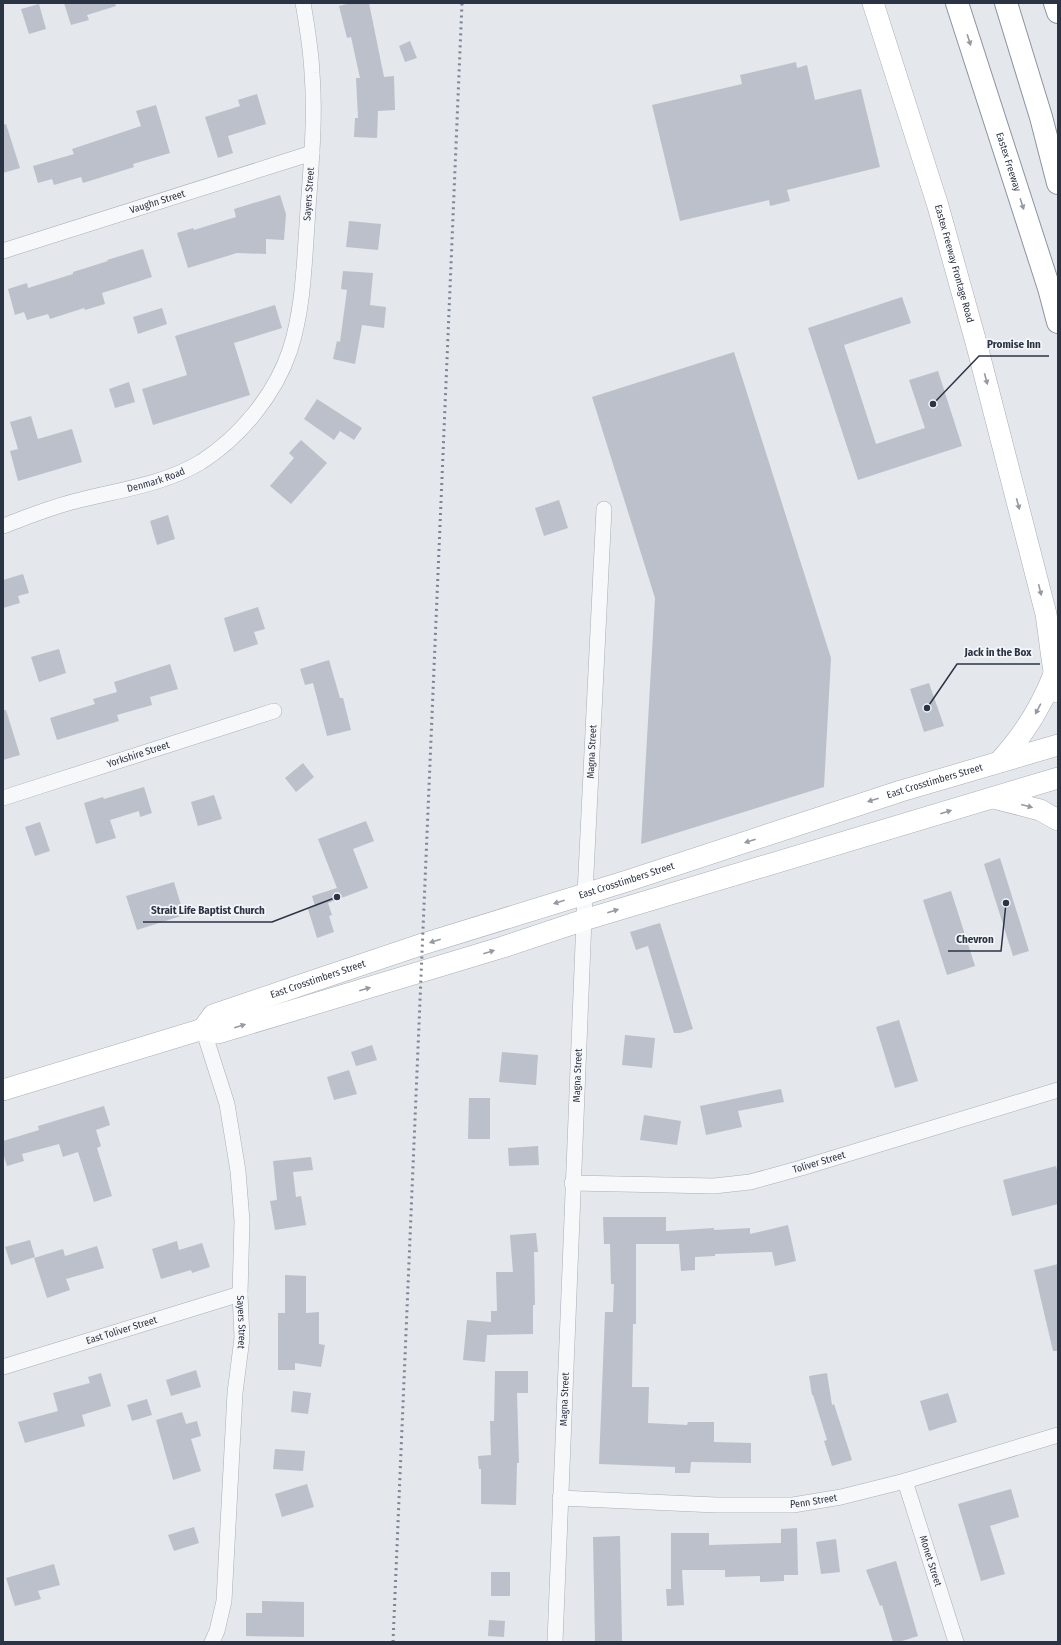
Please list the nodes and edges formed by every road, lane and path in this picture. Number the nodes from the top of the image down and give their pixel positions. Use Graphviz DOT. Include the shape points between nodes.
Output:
graph roads {
  1 [pos="303,3"];
  2 [pos="859,3"];
  3 [pos="873,3"];
  4 [pos="957,3"];
  5 [pos="1006,3"];
  6 [pos="1055,3"];
  7 [pos="1058,12"];
  8 [pos="312,153"];
  9 [pos="1058,183"];
  10 [pos="938,206"];
  11 [pos="3,251"];
  12 [pos="1058,322"];
  13 [pos="276,380"];
  14 [pos="604,509"];
  15 [pos="3,526"];
  16 [pos="1053,636"];
  17 [pos="1056,683"];
  18 [pos="274,711"];
  19 [pos="1058,745"];
  20 [pos="999,762"];
  21 [pos="1058,778"];
  22 [pos="3,798"];
  23 [pos="993,798"];
  24 [pos="1058,820"];
  25 [pos="584,894"];
  26 [pos="584,920"];
  27 [pos="203,1029"];
  28 [pos="3,1090"];
  29 [pos="1058,1090"];
  30 [pos="572,1183"];
  31 [pos="240,1294"];
  32 [pos="3,1367"];
  33 [pos="1058,1435"];
  34 [pos="905,1481"];
  35 [pos="560,1498"];
  36 [pos="212,1642"];
  37 [pos="555,1642"];
  38 [pos="956,1642"];
  1 -- 8 [label="street, Sayers Street" via="313,74"];
  2 -- 10 [label="main road"];
  3 -- 10 [label="main road, Eastex Freeway Frontage Road"];
  4 -- 12 [label="highway, Eastex Freeway, one-way"];
  5 -- 9 [label="highway"];
  6 -- 7 [label="highway"];
  8 -- 11 [label="street, Vaughn Street"];
  8 -- 13 [label="street, Sayers Street" via="302,298 289,352"];
  10 -- 16 [label="main road, Eastex Freeway Frontage Road, one-way"];
  13 -- 15 [label="street, Denmark Road" via="247,422 222,446 200,462 156,482 47,509"];
  14 -- 25 [label="street, Magna Street"];
  16 -- 17 [label="main road, Eastex Freeway Frontage Road"];
  17 -- 20 [label="main road, one-way" via="1044,697 1017,742"];
  18 -- 22 [label="street, Yorkshire Street"];
  19 -- 20 [label="main road, East Crosstimbers Street"];
  20 -- 25 [label="main road, East Crosstimbers Street, one-way" via="901,791"];
  21 -- 23 [label="main road, East Crosstimbers Street"];
  23 -- 24 [label="main road, one-way" via="1040,810"];
  26 -- 23 [label="main road, East Crosstimbers Street, one-way"];
  25 -- 26 [label="street, Magna Street"];
  25 -- 27 [label="main road, East Crosstimbers Street, one-way" via="423,944 214,1015"];
  27 -- 26 [label="main road, East Crosstimbers Street, one-way" via="218,1034"];
  26 -- 30 [label="street, Magna Street"];
  27 -- 28 [label="main road, East Crosstimbers Street"];
  27 -- 31 [label="street, Sayers Street" via="227,1104 238,1171 242,1221"];
  29 -- 30 [label="street, Toliver Street" via="750,1182 714,1186"];
  30 -- 35 [label="street, Magna Street"];
  31 -- 32 [label="street, East Toliver Street"];
  31 -- 36 [label="street, Sayers Street" via="242,1338 235,1393 224,1601"];
  33 -- 34 [label="street, Penn Street"];
  34 -- 35 [label="street, Penn Street" via="841,1497 793,1505 716,1505"];
  34 -- 38 [label="street, Monet Street"];
  35 -- 37 [label="street, Magna Street"];
}
